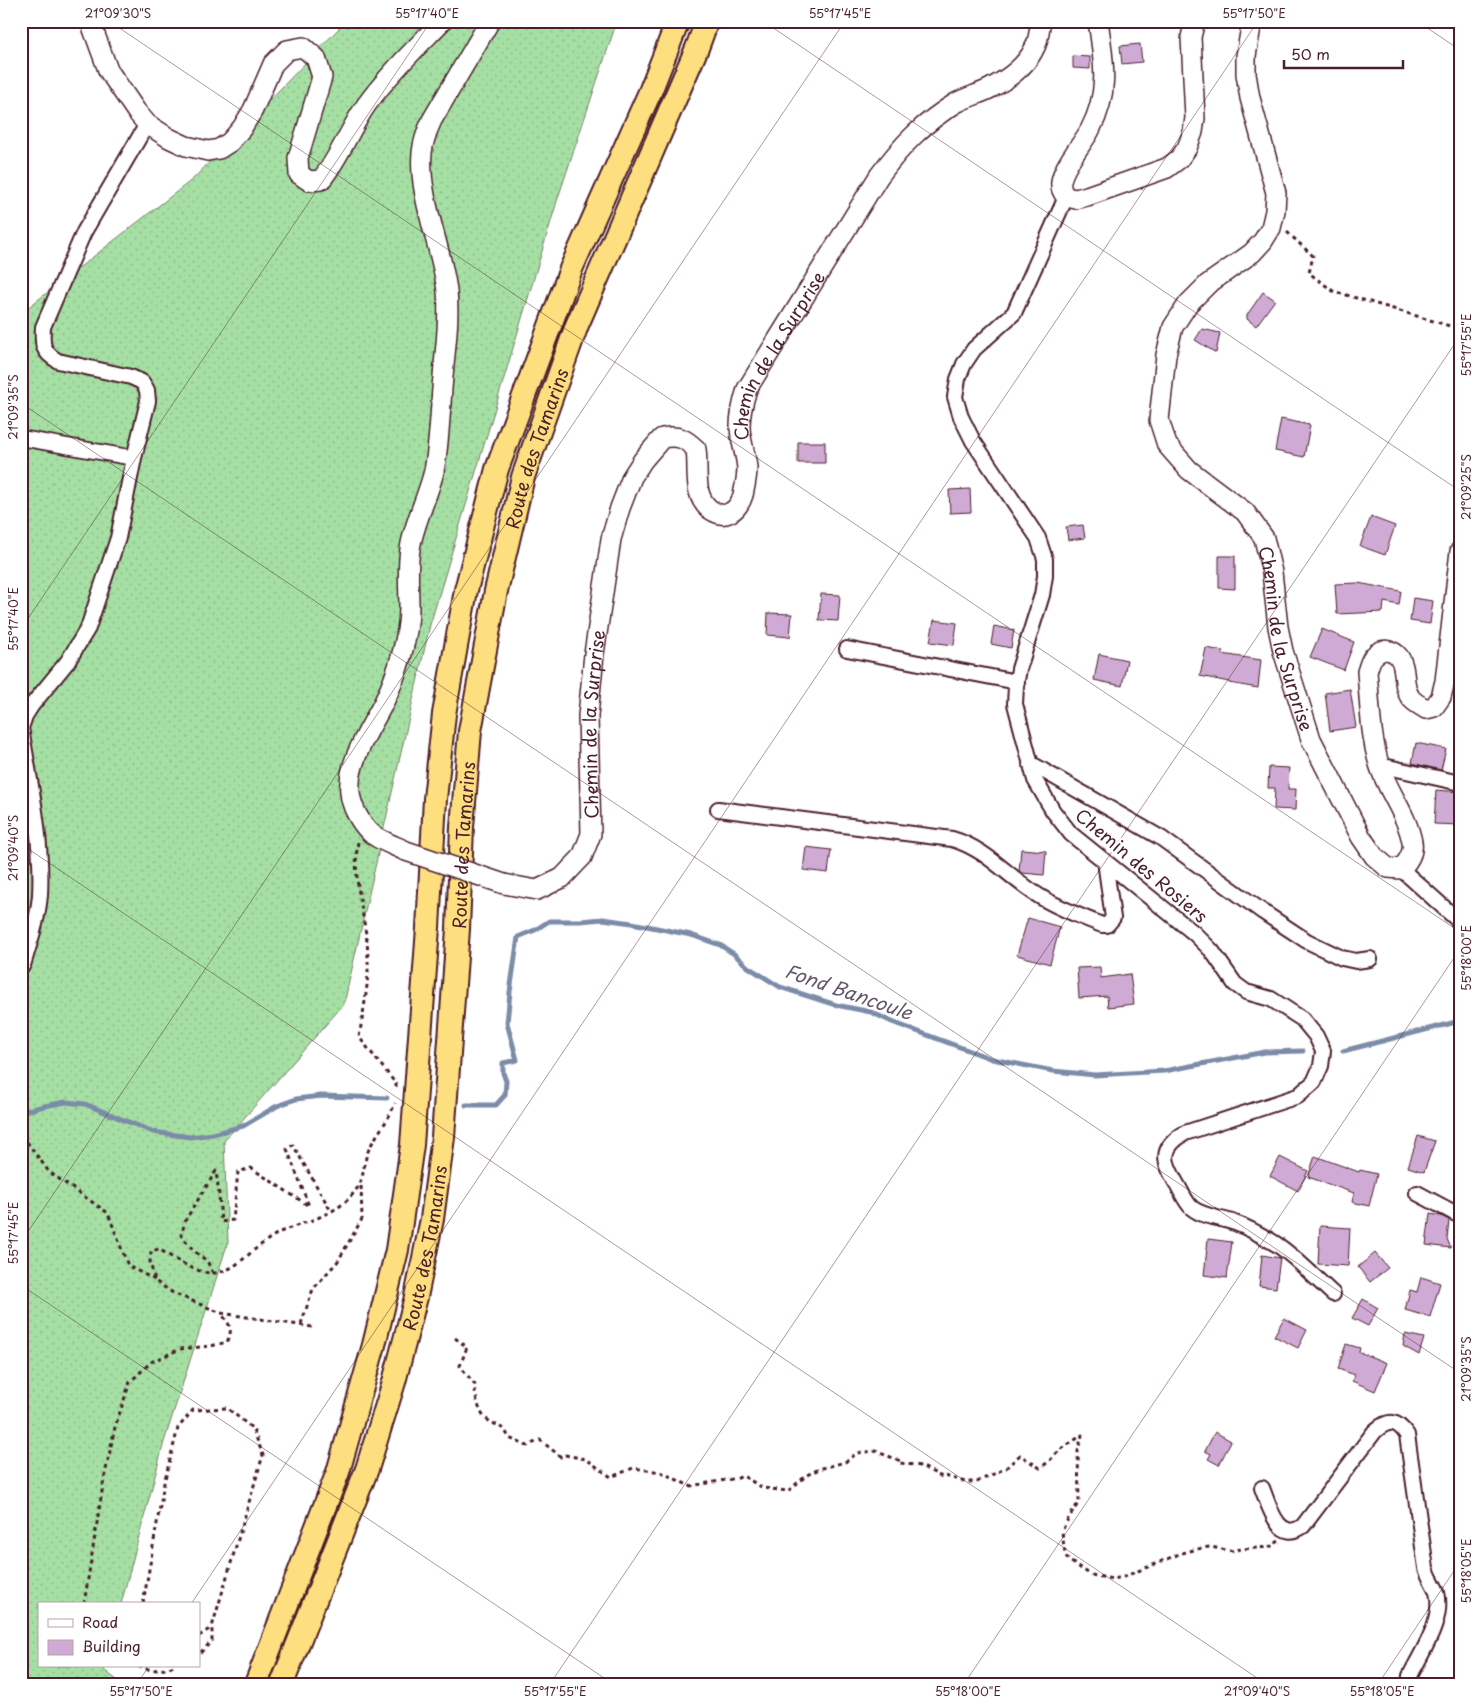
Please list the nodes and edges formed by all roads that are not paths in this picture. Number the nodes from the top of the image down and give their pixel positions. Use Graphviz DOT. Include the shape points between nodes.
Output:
graph roads {
  1 [pos="90,21"];
  2 [pos="442,21"];
  3 [pos="490,21"];
  4 [pos="678,21"];
  5 [pos="706,21"];
  6 [pos="1041,21"];
  7 [pos="1098,21"];
  8 [pos="1194,21"];
  9 [pos="1252,21"];
  10 [pos="147,124"];
  11 [pos="1066,197"];
  12 [pos="21,438"];
  13 [pos="134,458"];
  14 [pos="1460,551"];
  15 [pos="846,649"];
  16 [pos="1016,682"];
  17 [pos="1030,763"];
  18 [pos="1379,765"];
  19 [pos="1460,783"];
  20 [pos="718,809"];
  21 [pos="1105,861"];
  22 [pos="1401,869"];
  23 [pos="1460,922"];
  24 [pos="1370,959"];
  25 [pos="23,965"];
  26 [pos="1417,1194"];
  27 [pos="1460,1216"];
  28 [pos="1333,1294"];
  29 [pos="1262,1488"];
  30 [pos="257,1681"];
  31 [pos="282,1684"];
  32 [pos="1409,1684"];
  1 -- 10 [label="main road" via="108,70"];
  2 -- 10 [label="main road" via="391,73 366,106 321,180 309,181 300,174 298,158 322,77 316,58 303,48 287,50 273,64 249,116 230,142 219,149 208,151 186,146"];
  3 -- 6 [label="main road, Chemin de la Surprise, bridge" via="425,136 421,171 447,293 438,438 434,470 410,547 407,575 409,609 399,663 384,701 363,740 350,775 350,792 353,808 372,834 406,851 504,884 537,890 562,878 582,857 591,834 588,716 594,654 611,539 632,478 662,438 686,439 696,449 701,501 718,514 734,510 746,483 747,468 740,428 741,408 748,389 879,176 897,151 920,128 957,102 1007,79 1021,66 1036,47"];
  4 -- 30 [label="highway, Route des Tamarins" via="568,278 497,469 466,590 444,714 435,798 412,1144 397,1250 338,1472"];
  5 -- 31 [label="highway, Route des Tamarins" via="577,324 523,477 496,591 470,731 443,1137 432,1219 394,1382 367,1469"];
  7 -- 11 [label="main road" via="1104,65 1103,95 1090,131 1061,177 1060,188"];
  8 -- 11 [label="main road" via="1191,36 1195,118 1188,148 1167,168 1087,196"];
  9 -- 22 [label="main road, Chemin de la Surprise" via="1246,74 1276,193 1271,228 1252,253 1208,284 1188,304 1174,327 1166,356 1159,420 1167,445 1189,470 1245,512 1264,538 1283,651 1311,740 1361,838 1388,868"];
  10 -- 13 [label="street" via="84,232 43,327 42,342 48,355 58,362 131,376 142,382 148,401"];
  11 -- 16 [label="street, Chemin des Rosiers" via="1014,313 974,349 964,364 954,397 973,441 1034,532 1044,559 1042,595"];
  12 -- 13 [label="street"];
  13 -- 25 [label="street" via="118,538 88,628 68,661 32,705 21,728 38,828 40,895"];
  14 -- 18 [label="main road" via="1445,681 1441,697 1434,707 1426,709 1409,696 1404,668 1394,652 1385,650 1375,654 1370,662 1367,672 1372,735"];
  15 -- 16 [label="street"];
  16 -- 17 [label="street, Chemin des Rosiers" via="1015,704"];
  17 -- 21 [label="street, Chemin des Rosiers" via="1035,780 1071,834"];
  17 -- 24 [label="street" via="1161,838 1308,942 1342,958"];
  18 -- 19 [label="street"];
  18 -- 22 [label="main road" via="1412,844 1410,859"];
  20 -- 21 [label="street" via="959,841 981,852 1038,895 1102,925 1107,925 1113,918"];
  21 -- 28 [label="street, Chemin des Rosiers" via="1194,933 1236,984 1246,992 1271,999 1302,1019 1316,1036 1323,1051 1321,1066 1314,1082 1298,1096 1185,1133 1174,1139 1165,1158 1191,1207 1235,1222 1273,1242"];
  22 -- 23 [label="street"];
  26 -- 27 [label="street"];
  29 -- 32 [label="street" via="1276,1521 1289,1531 1297,1530 1375,1431 1390,1422 1402,1428 1407,1435 1426,1568 1439,1606 1436,1622"];
}
